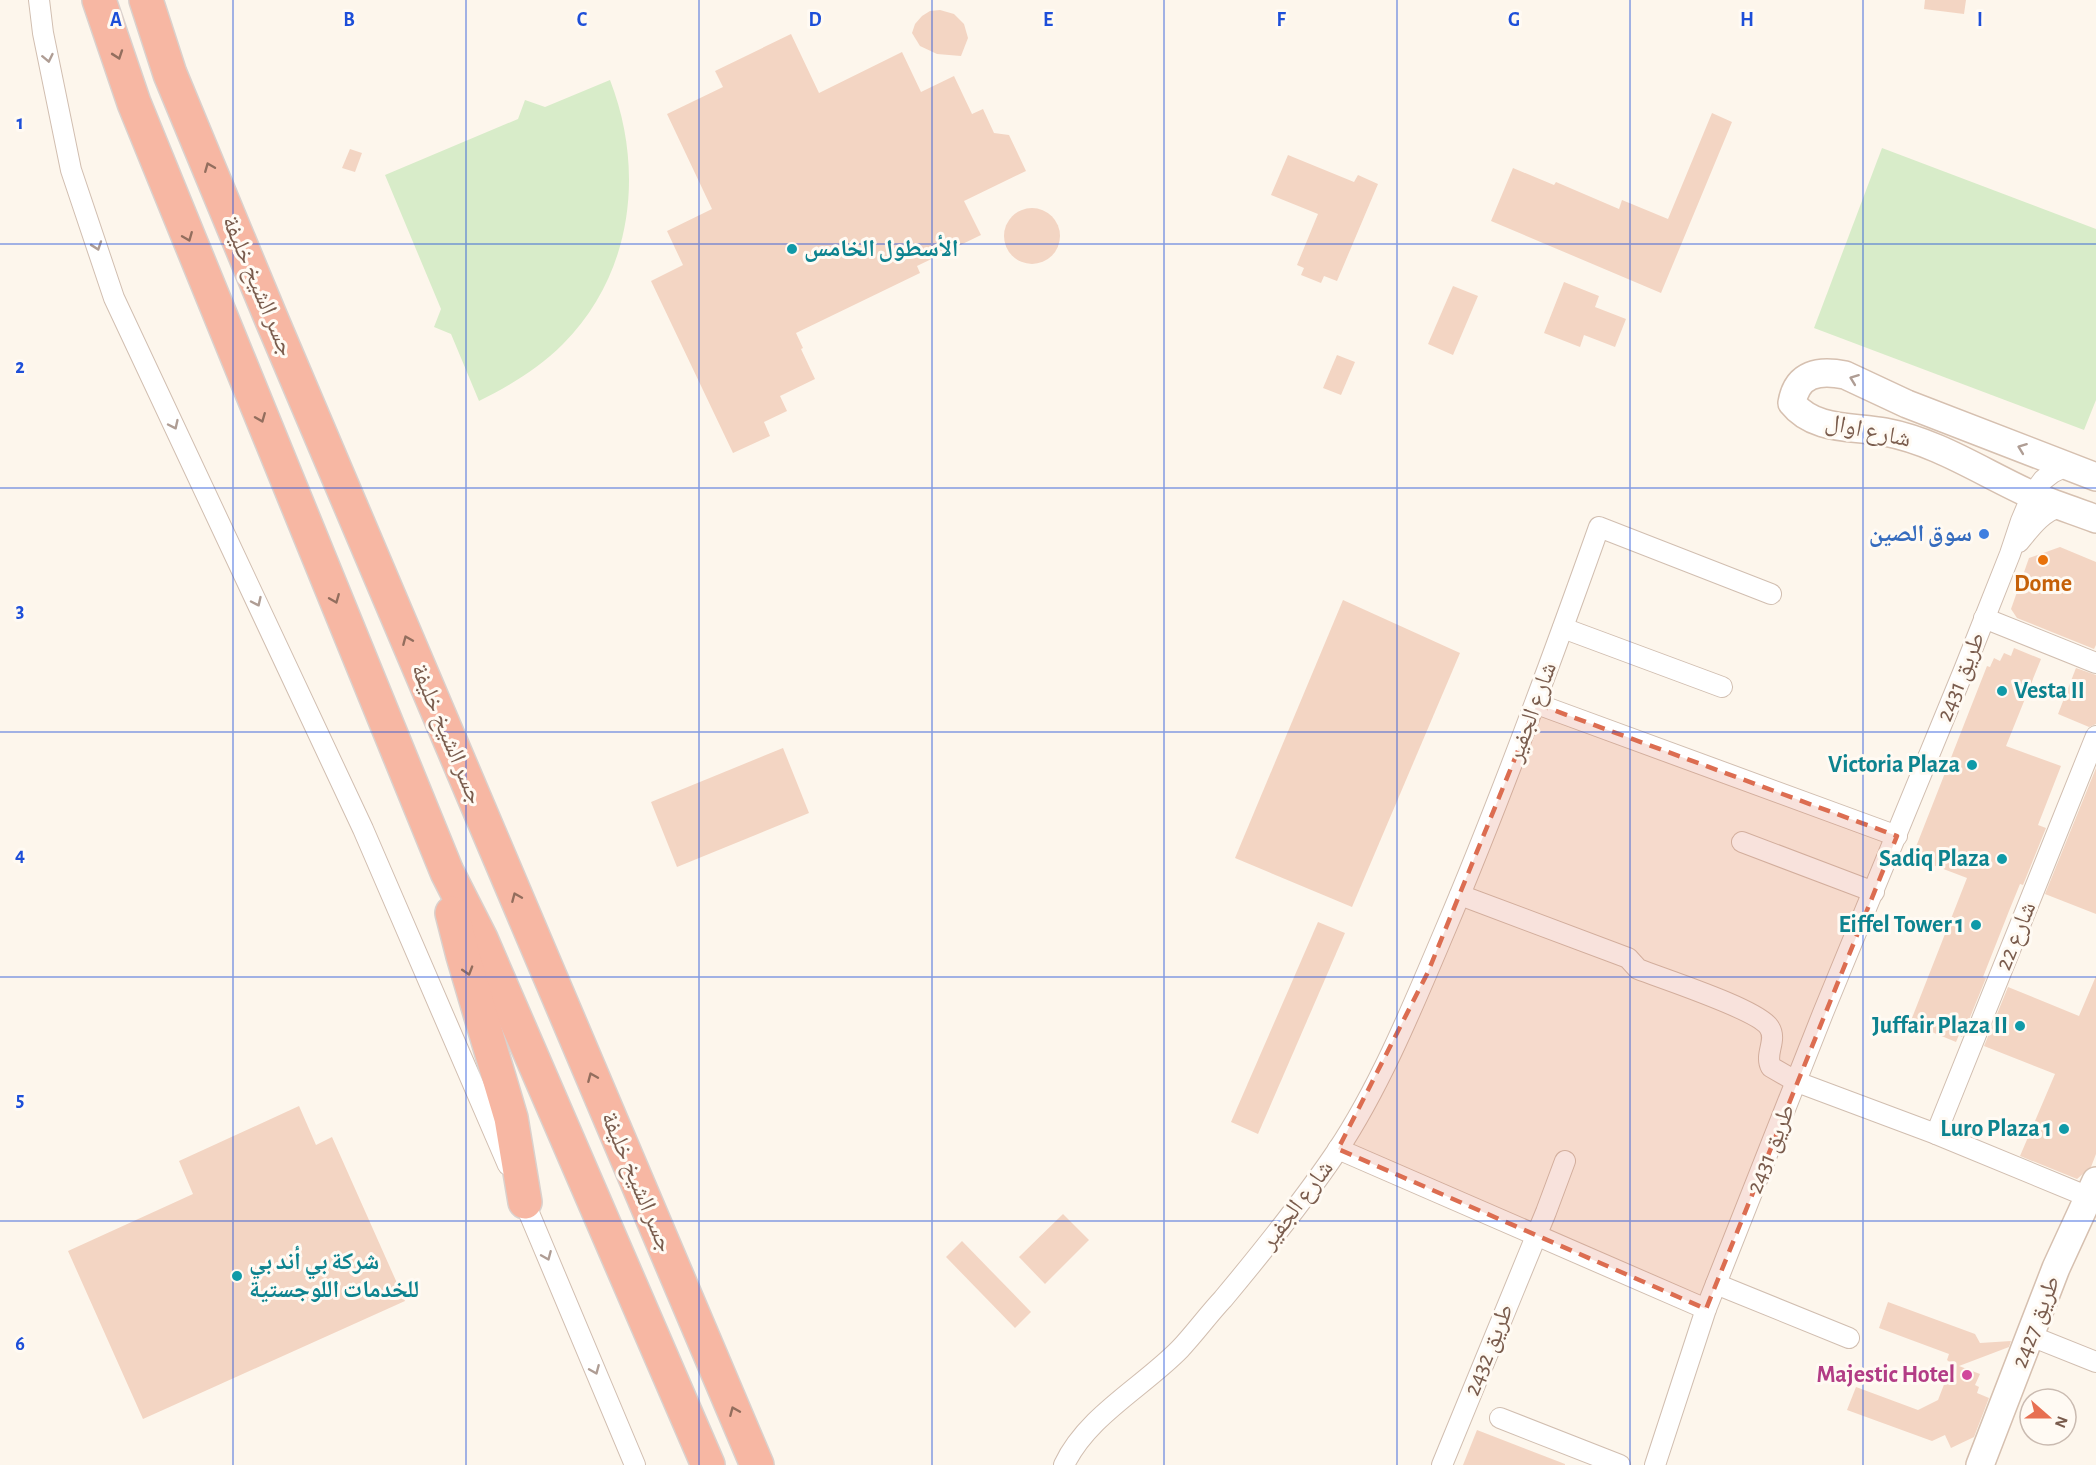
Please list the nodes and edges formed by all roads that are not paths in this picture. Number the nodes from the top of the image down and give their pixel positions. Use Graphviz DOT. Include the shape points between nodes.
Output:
graph roads {
  1 [pos="39,0"];
  2 [pos="99,0"];
  3 [pos="146,0"];
  4 [pos="2085,472"];
  5 [pos="2032,495"];
  6 [pos="2062,506"];
  7 [pos="2096,519"];
  8 [pos="2010,554"];
  9 [pos="1771,594"];
  10 [pos="1984,618"];
  11 [pos="1563,628"];
  12 [pos="2096,663"];
  13 [pos="1722,687"];
  14 [pos="1536,704"];
  15 [pos="2096,736"];
  16 [pos="1897,836"];
  17 [pos="1742,842"];
  18 [pos="447,872"];
  19 [pos="1874,892"];
  20 [pos="1460,895"];
  21 [pos="1797,1082"];
  22 [pos="1936,1134"];
  23 [pos="1338,1149"];
  24 [pos="1565,1161"];
  25 [pos="2094,1193"];
  26 [pos="525,1202"];
  27 [pos="1537,1234"];
  28 [pos="1716,1284"];
  29 [pos="1706,1309"];
  30 [pos="2031,1336"];
  31 [pos="1850,1338"];
  32 [pos="2096,1362"];
  33 [pos="1500,1418"];
  34 [pos="635,1465"];
  35 [pos="708,1465"];
  36 [pos="757,1465"];
  37 [pos="1064,1465"];
  38 [pos="1442,1465"];
  39 [pos="1620,1465"];
  40 [pos="1655,1465"];
  41 [pos="1980,1465"];
  1 -- 26 [label="street, one-way" via="71,170 114,298 363,829"];
  2 -- 18 [label="highway, جسر الشيخ خليفة, one-way" via="134,103"];
  36 -- 3 [label="highway, جسر الشيخ خليفة, one-way" via="271,318 170,74"];
  4 -- 5 [label="street, طريق 2431" via="2062,468 2043,480"];
  4 -- 5 [label="main road, شارع اوال, one-way" via="1906,404 1845,375 1816,374 1794,389 1792,403 1811,418 1831,426 1911,438 1965,460"];
  5 -- 6 [label="main road, شارع اوال"];
  5 -- 8 [label="street, طريق 2431"];
  6 -- 7 [label="main road, شارع اوال"];
  6 -- 8 [label="street, طريق 2431" via="2049,510 2036,521"];
  8 -- 10 [label="street, طريق 2431"];
  9 -- 11 [label="street, شارع الجفير" via="1599,527"];
  10 -- 12 [label="street, طريق 2431"];
  10 -- 16 [label="street, طريق 2431"];
  11 -- 13 [label="street"];
  11 -- 14 [label="street, شارع الجفير"];
  14 -- 16 [label="street"];
  14 -- 20 [label="street, شارع الجفير"];
  15 -- 22 [label="street, شارع 22"];
  16 -- 19 [label="street, طريق 2431"];
  17 -- 19 [label="street"];
  18 -- 26 [label="highway, one-way" via="454,923 511,1118"];
  18 -- 35 [label="highway, جسر الشيخ خليفة" via="481,939"];
  19 -- 21 [label="street, طريق 2431"];
  20 -- 21 [label="street" via="1628,958 1638,969 1746,1010 1771,1029 1771,1067"];
  20 -- 23 [label="street, شارع الجفير" via="1393,1047"];
  21 -- 22 [label="street"];
  21 -- 28 [label="street, طريق 2431"];
  22 -- 25 [label="street"];
  23 -- 27 [label="street"];
  23 -- 37 [label="street, شارع الجفير" via="1274,1238 1186,1341 1089,1428"];
  24 -- 27 [label="street, طريق 2432"];
  25 -- 30 [label="main road, طريق 2427" via="2056,1268"];
  26 -- 34 [label="street, one-way"];
  27 -- 29 [label="street"];
  27 -- 38 [label="street, طريق 2432"];
  28 -- 29 [label="street, طريق 2431"];
  28 -- 31 [label="street"];
  29 -- 40 [label="street, طريق 2431"];
  30 -- 32 [label="street"];
  30 -- 41 [label="main road, طريق 2427"];
  33 -- 39 [label="street"];
}
